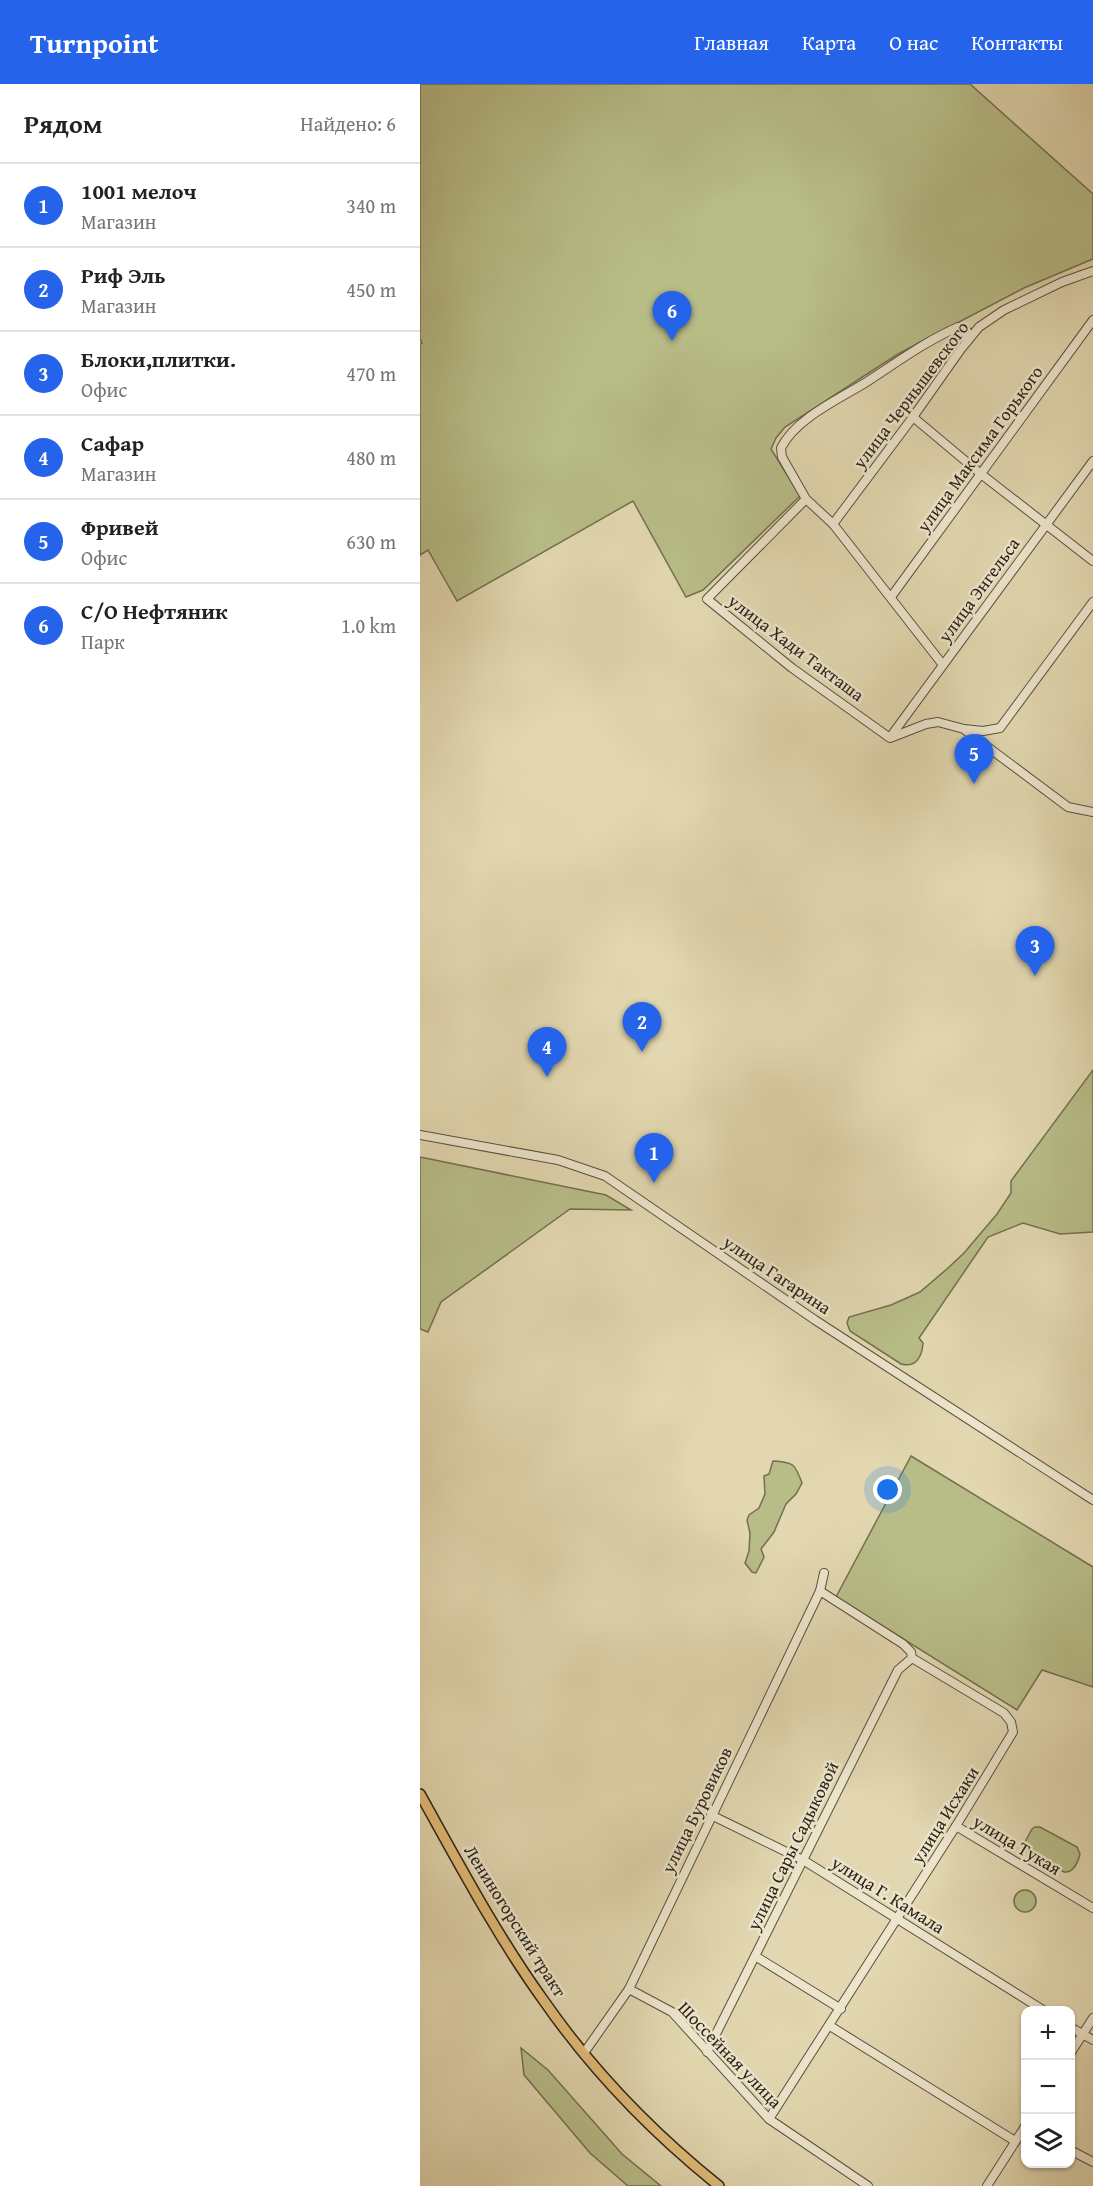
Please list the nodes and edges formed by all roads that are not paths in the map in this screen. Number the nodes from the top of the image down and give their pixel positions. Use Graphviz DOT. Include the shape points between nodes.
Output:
graph roads {
  1 [pos="1093,271"];
  2 [pos="1092,324"];
  3 [pos="967,341"];
  4 [pos="913,417"];
  5 [pos="1093,461"];
  6 [pos="981,474"];
  7 [pos="806,499"];
  8 [pos="833,524"];
  9 [pos="1047,525"];
  10 [pos="1093,561"];
  11 [pos="891,597"];
  12 [pos="1093,602"];
  13 [pos="943,665"];
  14 [pos="964,729"];
  15 [pos="890,738"];
  16 [pos="1093,812"];
  17 [pos="420,1135"];
  18 [pos="1093,1500"];
  19 [pos="824,1573"];
  20 [pos="820,1591"];
  21 [pos="912,1658"];
  22 [pos="420,1794"];
  23 [pos="711,1815"];
  24 [pos="956,1826"];
  25 [pos="803,1860"];
  26 [pos="1093,1908"];
  27 [pos="897,1919"];
  28 [pos="755,1956"];
  29 [pos="629,1989"];
  30 [pos="1038,2006"];
  31 [pos="841,2009"];
  32 [pos="1093,2018"];
  33 [pos="830,2026"];
  34 [pos="1075,2030"];
  35 [pos="1082,2035"];
  36 [pos="1093,2040"];
  37 [pos="1075,2047"];
  38 [pos="707,2052"];
  39 [pos="584,2053"];
  40 [pos="769,2119"];
  41 [pos="1021,2132"];
  42 [pos="1015,2141"];
  43 [pos="1075,2152"];
  44 [pos="1093,2162"];
  45 [pos="719,2186"];
  46 [pos="868,2186"];
  47 [pos="987,2186"];
  1 -- 3 [label="street, улица Чернышевского" via="1004,310 979,327"];
  2 -- 6 [label="street, улица Максима Горького"];
  3 -- 4 [label="street, улица Чернышевского"];
  3 -- 7 [label="street" via="967,331 958,327 918,348 815,413 788,437 781,453"];
  4 -- 6 [label="street"];
  4 -- 8 [label="street, улица Чернышевского"];
  5 -- 9 [label="street, улица Энгельса"];
  6 -- 9 [label="street"];
  6 -- 11 [label="street, улица Максима Горького"];
  7 -- 8 [label="street"];
  7 -- 15 [label="street, улица Хади Такташа" via="707,599 792,668"];
  8 -- 11 [label="street"];
  9 -- 10 [label="street"];
  9 -- 13 [label="street, улица Энгельса"];
  11 -- 13 [label="street"];
  12 -- 14 [label="street" via="1000,728"];
  13 -- 15 [label="street, улица Энгельса"];
  14 -- 15 [label="street" via="938,722"];
  14 -- 16 [label="street" via="1068,807"];
  17 -- 18 [label="street, улица Гагарина" via="558,1160 605,1176 815,1320"];
  19 -- 20 [label="street, улица Буровиков"];
  20 -- 21 [label="street, улица Исхаки" via="903,1644"];
  20 -- 23 [label="street, улица Буровиков"];
  21 -- 24 [label="street, улица Исхаки" via="1004,1713 1012,1726 1013,1732"];
  21 -- 25 [label="street, улица Сары Садыковой" via="898,1670"];
  22 -- 39 [label="main road, Лениногорский тракт" via="511,1952"];
  23 -- 25 [label="street, улица Г. Камала"];
  23 -- 29 [label="street, улица Буровиков"];
  24 -- 26 [label="street, улица Тукая"];
  24 -- 27 [label="street, улица Исхаки"];
  25 -- 27 [label="street, улица Г. Камала"];
  25 -- 28 [label="street, улица Сары Садыковой"];
  27 -- 30 [label="street, улица Г. Камала"];
  27 -- 31 [label="street, улица Исхаки"];
  28 -- 31 [label="street"];
  28 -- 38 [label="street, улица Сары Садыковой"];
  29 -- 38 [label="street, Шоссейная улица" via="672,2012"];
  29 -- 39 [label="street, улица Буровиков"];
  31 -- 33 [label="street, улица Исхаки"];
  32 -- 35 [label="street"];
  33 -- 40 [label="street, улица Исхаки"];
  33 -- 42 [label="street"];
  34 -- 35 [label="street"];
  35 -- 36 [label="street"];
  35 -- 37 [label="street"];
  38 -- 40 [label="street, Шоссейная улица"];
  39 -- 45 [label="main road, Лениногорский тракт" via="641,2115"];
  40 -- 46 [label="street, Шоссейная улица"];
  41 -- 42 [label="street"];
  42 -- 47 [label="street"];
  43 -- 44 [label="street"];
}
